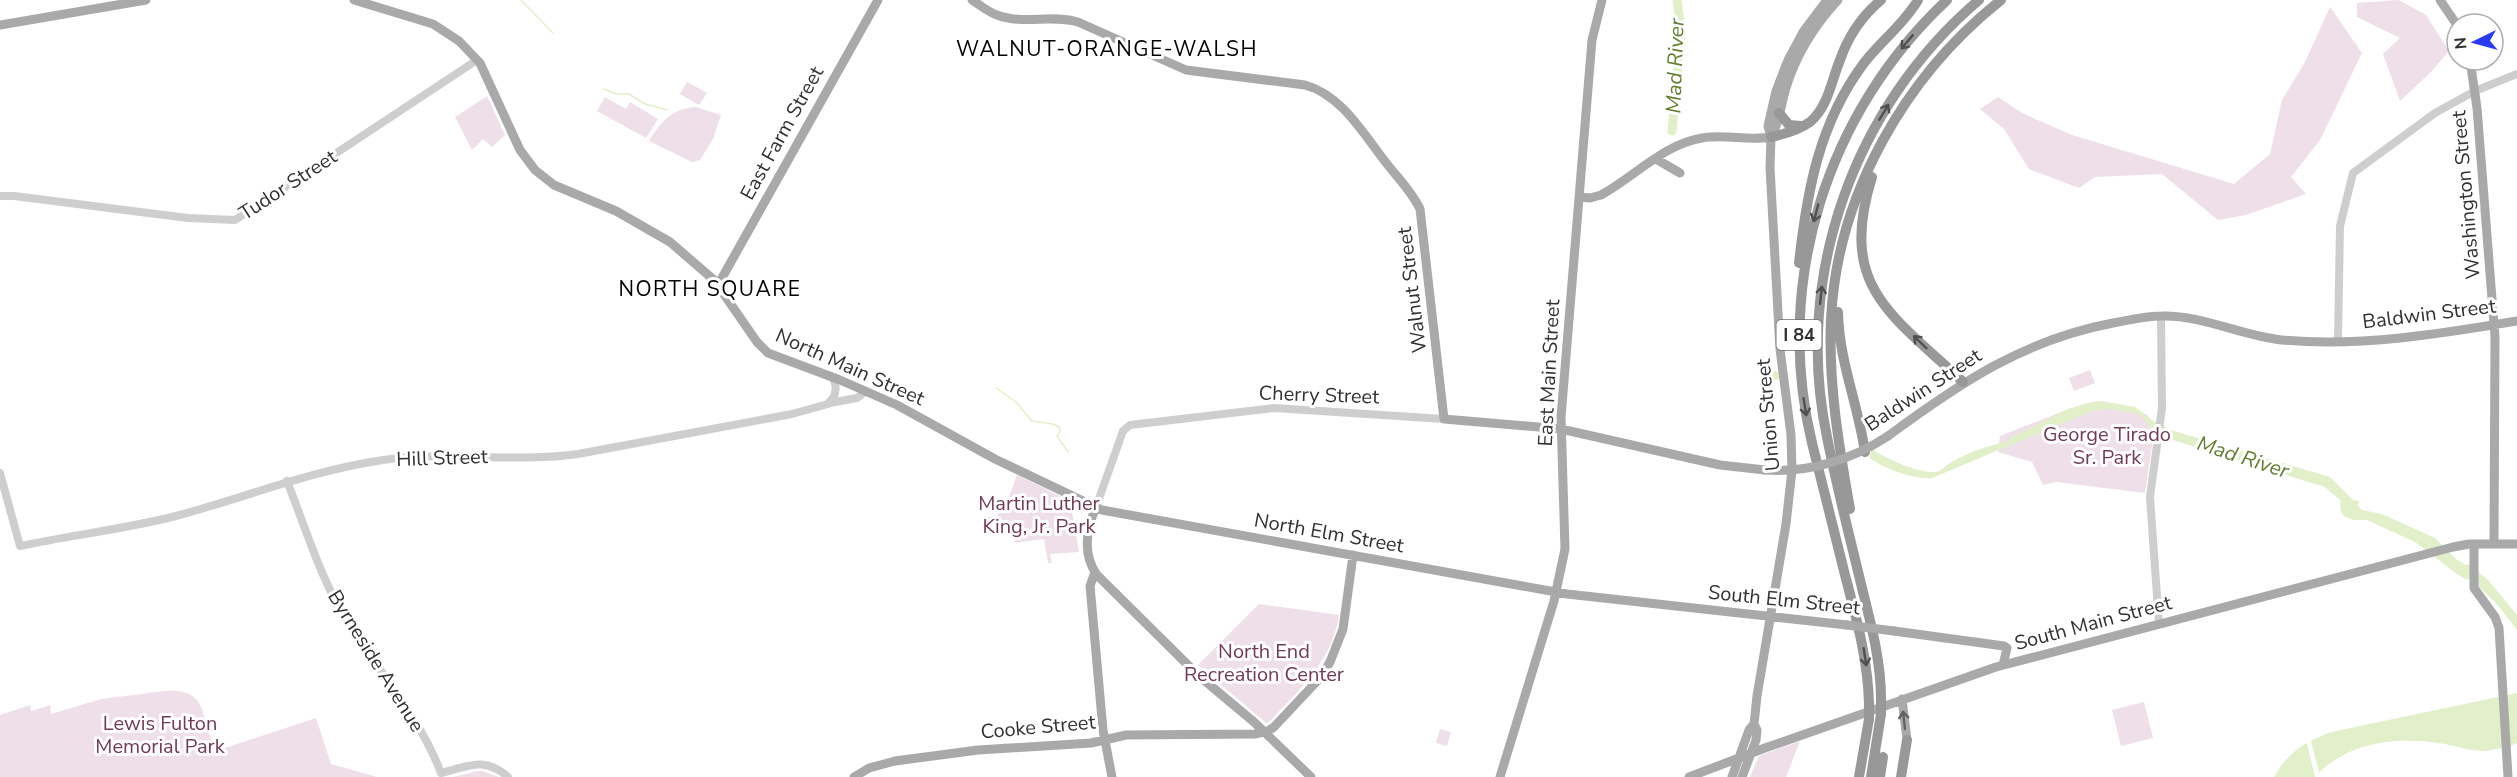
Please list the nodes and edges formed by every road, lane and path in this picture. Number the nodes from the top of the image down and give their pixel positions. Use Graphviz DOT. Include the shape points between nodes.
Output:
graph roads {
  1 [pos="146,0"];
  2 [pos="354,0"];
  3 [pos="878,0"];
  4 [pos="972,0"];
  5 [pos="1602,0"];
  6 [pos="1827,0"];
  7 [pos="1838,0"];
  8 [pos="1881,0"];
  9 [pos="1918,0"];
  10 [pos="1947,0"];
  11 [pos="1979,0"];
  12 [pos="2001,0"];
  13 [pos="1817,19"];
  14 [pos="0,25"];
  15 [pos="477,60"];
  16 [pos="2472,72"];
  17 [pos="2517,74"];
  18 [pos="2475,91"];
  19 [pos="1904,106"];
  20 [pos="1779,113"];
  21 [pos="1804,126"];
  22 [pos="1771,137"];
  23 [pos="1656,159"];
  24 [pos="1680,173"];
  25 [pos="0,196"];
  26 [pos="1579,197"];
  27 [pos="1839,266"];
  28 [pos="718,285"];
  29 [pos="1801,296"];
  30 [pos="2160,316"];
  31 [pos="2517,321"];
  32 [pos="2494,325"];
  33 [pos="2338,340"];
  34 [pos="831,376"];
  35 [pos="1963,382"];
  36 [pos="866,391"];
  37 [pos="828,403"];
  38 [pos="1444,419"];
  39 [pos="1561,429"];
  40 [pos="1865,452"];
  41 [pos="0,473"];
  42 [pos="287,481"];
  43 [pos="1096,507"];
  44 [pos="1850,539"];
  45 [pos="2474,544"];
  46 [pos="2494,544"];
  47 [pos="2517,544"];
  48 [pos="1353,555"];
  49 [pos="1095,572"];
  50 [pos="1556,592"];
  51 [pos="1770,617"];
  52 [pos="2159,624"];
  53 [pos="2003,665"];
  54 [pos="1902,699"];
  55 [pos="1243,712"];
  56 [pos="1754,724"];
  57 [pos="1264,732"];
  58 [pos="1880,732"];
  59 [pos="1235,734"];
  60 [pos="1105,739"];
  61 [pos="1907,740"];
  62 [pos="1865,750"];
  63 [pos="1752,753"];
  64 [pos="1739,758"];
  65 [pos="508,777"];
  66 [pos="854,777"];
  67 [pos="1112,777"];
  68 [pos="1311,777"];
  69 [pos="1500,777"];
  70 [pos="1689,777"];
  71 [pos="1732,777"];
  72 [pos="1742,777"];
  73 [pos="1853,777"];
  74 [pos="1859,777"];
  75 [pos="1871,777"];
  76 [pos="1880,777"];
  77 [pos="1901,777"];
  78 [pos="2508,777"];
  1 -- 14 [label="main road"];
  2 -- 15 [label="main road, North Main Street" via="440,27"];
  3 -- 28 [label="main road, East Farm Street"];
  4 -- 38 [label="main road, Walnut Street" via="1004,17 1082,23 1186,70 1305,85 1334,101 1420,209"];
  5 -- 26 [label="main road, East Main Street" via="1592,40"];
  6 -- 13 [label="main road, Union Street"];
  7 -- 13 [label="main road, Union Street"];
  8 -- 21 [label="highway" via="1855,29 1823,106"];
  9 -- 29 [label="highway" via="1859,70 1825,131 1806,208 1797,278"];
  10 -- 29 [label="highway, I 84, one-way" via="1893,60 1848,131 1817,209"];
  44 -- 11 [label="highway, I 84, one-way" via="1825,428 1819,379 1819,308 1830,242 1855,167 1888,105 1931,47"];
  12 -- 19 [label="highway" via="1944,53"];
  13 -- 20 [label="main road, Union Street" via="1794,67"];
  13 -- 22 [label="main road, Union Street" via="1797,42 1780,79 1769,121"];
  15 -- 25 [label="street, Tudor Street" via="235,220"];
  15 -- 28 [label="main road, North Main Street" via="520,150 539,174 668,240"];
  16 -- 18 [label="main road, Washington Street"];
  17 -- 18 [label="street"];
  18 -- 32 [label="main road, Washington Street"];
  18 -- 33 [label="street" via="2425,120 2352,174 2340,226"];
  19 -- 27 [label="highway" via="1866,174 1848,224"];
  35 -- 19 [label="highway, one-way" via="1883,305 1862,259 1860,228 1868,188"];
  20 -- 21 [label="highway" via="1789,125"];
  20 -- 22 [label="main road, Union Street"];
  21 -- 22 [label="highway"];
  22 -- 23 [label="main road" via="1701,138 1678,145"];
  22 -- 51 [label="main road, Union Street" via="1780,349 1792,460"];
  23 -- 24 [label="main road"];
  23 -- 26 [label="main road" via="1601,195"];
  26 -- 39 [label="main road, East Main Street"];
  27 -- 40 [label="highway" via="1841,353"];
  27 -- 44 [label="highway" via="1832,311 1832,364 1852,518"];
  28 -- 34 [label="main road, North Main Street" via="764,350"];
  29 -- 62 [label="highway, I 84, one-way, bridge" via="1799,348 1805,409 1867,668 1869,719"];
  30 -- 33 [label="main road, Baldwin Street" via="2279,340"];
  30 -- 35 [label="main road, Baldwin Street" via="2064,335 2004,359"];
  30 -- 52 [label="street" via="2161,412 2150,497"];
  31 -- 32 [label="main road, Baldwin Street"];
  32 -- 33 [label="main road, Baldwin Street" via="2407,338"];
  32 -- 46 [label="main road, Washington Street"];
  34 -- 36 [label="main road, North Main Street"];
  34 -- 37 [label="street" via="836,390"];
  35 -- 39 [label="main road, Baldwin Street, bridge" via="1863,450 1800,469 1720,465"];
  36 -- 37 [label="street, Hill Street" via="859,397"];
  36 -- 43 [label="main road, North Main Street"];
  37 -- 42 [label="street, Hill Street" via="792,414 578,454 399,458"];
  38 -- 39 [label="main road, Cherry Street"];
  38 -- 43 [label="street, Cherry Street" via="1274,408 1130,425 1123,431"];
  39 -- 50 [label="main road, East Main Street" via="1566,539"];
  41 -- 42 [label="street, Hill Street" via="20,546 171,517"];
  42 -- 65 [label="street, Byrneside Avenue" via="331,591 349,625 426,739 441,773 486,764 497,767"];
  43 -- 48 [label="main road, North Elm Street" via="1127,516"];
  43 -- 49 [label="main road" via="1087,542"];
  44 -- 58 [label="highway, I 84, bridge" via="1877,656"];
  45 -- 46 [label="main road, South Main Street"];
  45 -- 52 [label="main road, South Main Street"];
  45 -- 78 [label="main road" via="2476,592 2498,624"];
  46 -- 47 [label="main road, South Main Street"];
  48 -- 50 [label="main road, North Elm Street"];
  48 -- 57 [label="main road" via="1343,629 1334,656 1320,678 1274,727"];
  49 -- 55 [label="main road" via="1199,676"];
  49 -- 60 [label="main road" via="1090,586"];
  50 -- 51 [label="main road, South Elm Street"];
  50 -- 69 [label="main road, East Main Street"];
  51 -- 53 [label="main road, South Elm Street, bridge" via="2007,648"];
  51 -- 56 [label="main road, Union Street"];
  52 -- 53 [label="main road, South Main Street"];
  53 -- 54 [label="main road, South Main Street"];
  61 -- 54 [label="main road, one-way"];
  54 -- 63 [label="main road, South Main Street"];
  55 -- 57 [label="main road"];
  55 -- 59 [label="main road" via="1244,727"];
  56 -- 63 [label="main road, Union Street" via="1757,732"];
  56 -- 64 [label="main road, Union Street"];
  57 -- 59 [label="main road, Cooke Street"];
  57 -- 68 [label="main road"];
  58 -- 75 [label="highway, I 84"];
  58 -- 76 [label="highway"];
  59 -- 60 [label="main road, Cooke Street" via="1126,735"];
  60 -- 66 [label="main road, Cooke Street" via="916,758 873,766"];
  60 -- 67 [label="main road"];
  61 -- 77 [label="highway"];
  62 -- 73 [label="highway"];
  62 -- 74 [label="highway, I 84"];
  63 -- 64 [label="main road, South Main Street"];
  63 -- 72 [label="main road, Union Street"];
  64 -- 70 [label="main road, South Main Street"];
  64 -- 71 [label="main road, Union Street"];
}
